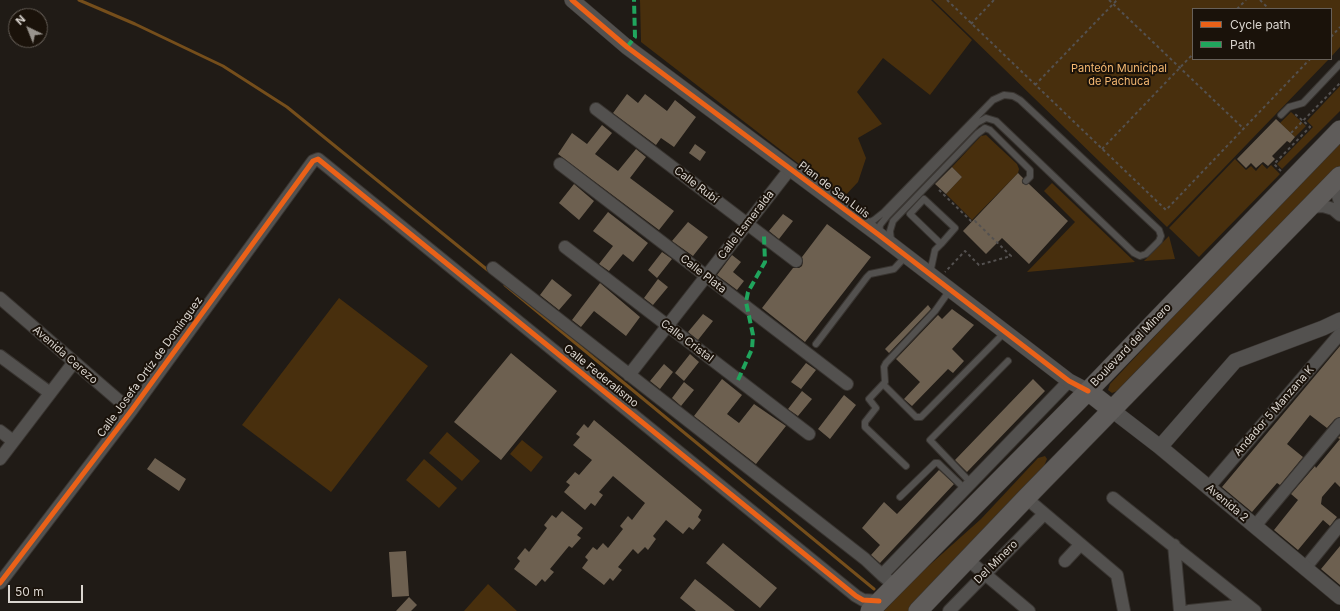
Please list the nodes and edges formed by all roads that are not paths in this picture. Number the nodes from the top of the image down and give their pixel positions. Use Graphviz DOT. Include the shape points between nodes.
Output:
graph roads {
  1 [pos="572,0"];
  2 [pos="1340,64"];
  3 [pos="596,109"];
  4 [pos="1281,115"];
  5 [pos="1340,130"];
  6 [pos="313,160"];
  7 [pos="560,164"];
  8 [pos="790,169"];
  9 [pos="1339,177"];
  10 [pos="1026,181"];
  11 [pos="1340,202"];
  12 [pos="1310,207"];
  13 [pos="1340,215"];
  14 [pos="747,224"];
  15 [pos="865,225"];
  16 [pos="879,235"];
  17 [pos="940,244"];
  18 [pos="891,245"];
  19 [pos="565,247"];
  20 [pos="906,256"];
  21 [pos="796,261"];
  22 [pos="493,268"];
  23 [pos="706,276"];
  24 [pos="933,277"];
  25 [pos="950,290"];
  26 [pos="0,298"];
  27 [pos="1340,320"];
  28 [pos="667,325"];
  29 [pos="1005,332"];
  30 [pos="1340,334"];
  31 [pos="816,344"];
  32 [pos="0,356"];
  33 [pos="1008,361"];
  34 [pos="74,362"];
  35 [pos="628,375"];
  36 [pos="1070,381"];
  37 [pos="846,384"];
  38 [pos="883,384"];
  39 [pos="1088,390"];
  40 [pos="50,393"];
  41 [pos="1112,410"];
  42 [pos="131,411"];
  43 [pos="1340,424"];
  44 [pos="0,431"];
  45 [pos="809,434"];
  46 [pos="13,440"];
  47 [pos="1034,445"];
  48 [pos="1160,447"];
  49 [pos="0,458"];
  50 [pos="1063,460"];
  51 [pos="906,466"];
  52 [pos="968,486"];
  53 [pos="1208,488"];
  54 [pos="900,497"];
  55 [pos="1026,498"];
  56 [pos="1113,498"];
  57 [pos="1044,514"];
  58 [pos="1340,525"];
  59 [pos="1255,526"];
  60 [pos="1080,544"];
  61 [pos="1174,545"];
  62 [pos="967,559"];
  63 [pos="1065,561"];
  64 [pos="1305,568"];
  65 [pos="985,574"];
  66 [pos="888,580"];
  67 [pos="0,583"];
  68 [pos="1340,597"];
  69 [pos="875,606"];
  70 [pos="1251,608"];
  71 [pos="918,611"];
  72 [pos="949,611"];
  73 [pos="1029,611"];
  74 [pos="1124,611"];
  75 [pos="1180,611"];
  76 [pos="1189,611"];
  1 -- 8 [label="street, Plan de San Luis" via="627,47"];
  2 -- 4 [label="lane" via="1303,103 1289,107"];
  3 -- 14 [label="street, Calle Rubí"];
  5 -- 39 [label="main road, Boulevard del Minero"];
  6 -- 42 [label="street, Calle Josefa Ortíz de Domínguez"];
  6 -- 69 [label="street, Calle Federalismo" via="318,159 856,596"];
  7 -- 23 [label="street, Calle Plata"];
  8 -- 14 [label="street, Calle Esmeralda"];
  8 -- 15 [label="street, Plan de San Luis"];
  9 -- 11 [label="street" via="1336,190"];
  9 -- 12 [label="main road"];
  10 -- 18 [label="lane" via="1030,177 1030,170 985,128 893,221 890,231"];
  12 -- 13 [label="street" via="1323,206 1333,209"];
  12 -- 41 [label="main road"];
  14 -- 21 [label="street, Calle Rubí"];
  14 -- 23 [label="street, Calle Esmeralda"];
  15 -- 16 [label="street, Plan de San Luis"];
  15 -- 16 [label="lane" via="879,216 993,100 1004,95 1020,100 1159,230 1161,236 1146,254 1140,256 1134,253 996,121 986,118 977,123 888,215 880,225"];
  16 -- 18 [label="street, Plan de San Luis"];
  17 -- 17 [label="lane" via="955,228 924,199 910,214"];
  17 -- 24 [label="lane" via="935,250"];
  18 -- 20 [label="street, Plan de San Luis"];
  19 -- 28 [label="street, Calle Cristal"];
  20 -- 24 [label="street, Plan de San Luis"];
  20 -- 31 [label="lane" via="894,269 870,274"];
  22 -- 35 [label="street, Calle Federalismo"];
  23 -- 28 [label="street, Calle Esmeralda"];
  23 -- 37 [label="street, Calle Plata"];
  24 -- 25 [label="street, Plan de San Luis"];
  25 -- 29 [label="street, Plan de San Luis"];
  25 -- 38 [label="lane" via="935,311 886,363 886,379"];
  26 -- 34 [label="street, Avenida Cerezo"];
  27 -- 48 [label="street" via="1235,361"];
  28 -- 35 [label="street, Calle Esmeralda"];
  28 -- 45 [label="street, Calle Cristal"];
  29 -- 36 [label="street, Plan de San Luis"];
  29 -- 38 [label="lane" via="921,417 916,417"];
  30 -- 53 [label="street, Andador 5 Manzana K"];
  32 -- 40 [label="street"];
  33 -- 52 [label="lane" via="930,440"];
  34 -- 40 [label="street"];
  34 -- 42 [label="street, Avenida Cerezo"];
  35 -- 66 [label="street, Calle Federalismo" via="866,559"];
  36 -- 39 [label="street, Plan de San Luis"];
  36 -- 52 [label="street"];
  38 -- 51 [label="lane" via="869,399 876,408 864,425"];
  39 -- 41 [label="main road"];
  39 -- 47 [label="main road, Boulevard del Minero"];
  40 -- 46 [label="street"];
  41 -- 48 [label="street, Avenida 2"];
  41 -- 50 [label="main road"];
  42 -- 67 [label="street, Calle Josefa Ortíz de Domínguez"];
  43 -- 59 [label="street"];
  44 -- 46 [label="street"];
  46 -- 49 [label="street"];
  47 -- 50 [label="main road" via="1051,434 1058,434 1068,445 1068,452"];
  47 -- 66 [label="main road, Boulevard del Minero"];
  48 -- 53 [label="street, Avenida 2"];
  50 -- 55 [label="main road"];
  52 -- 54 [label="lane" via="935,463"];
  52 -- 66 [label="street"];
  53 -- 59 [label="street, Avenida 2"];
  55 -- 57 [label="street"];
  55 -- 62 [label="main road"];
  56 -- 61 [label="street"];
  57 -- 60 [label="street"];
  57 -- 65 [label="street, Del Minero"];
  58 -- 64 [label="street"];
  59 -- 64 [label="street, Avenida 2"];
  60 -- 63 [label="street"];
  60 -- 74 [label="street" via="1117,575"];
  61 -- 70 [label="street"];
  61 -- 75 [label="street"];
  62 -- 65 [label="street"];
  62 -- 71 [label="main road"];
  64 -- 68 [label="street, Avenida 2"];
  65 -- 72 [label="street, Del Minero"];
  65 -- 73 [label="street"];
  66 -- 69 [label="main road, Boulevard del Minero"];
  70 -- 76 [label="street"];
}
